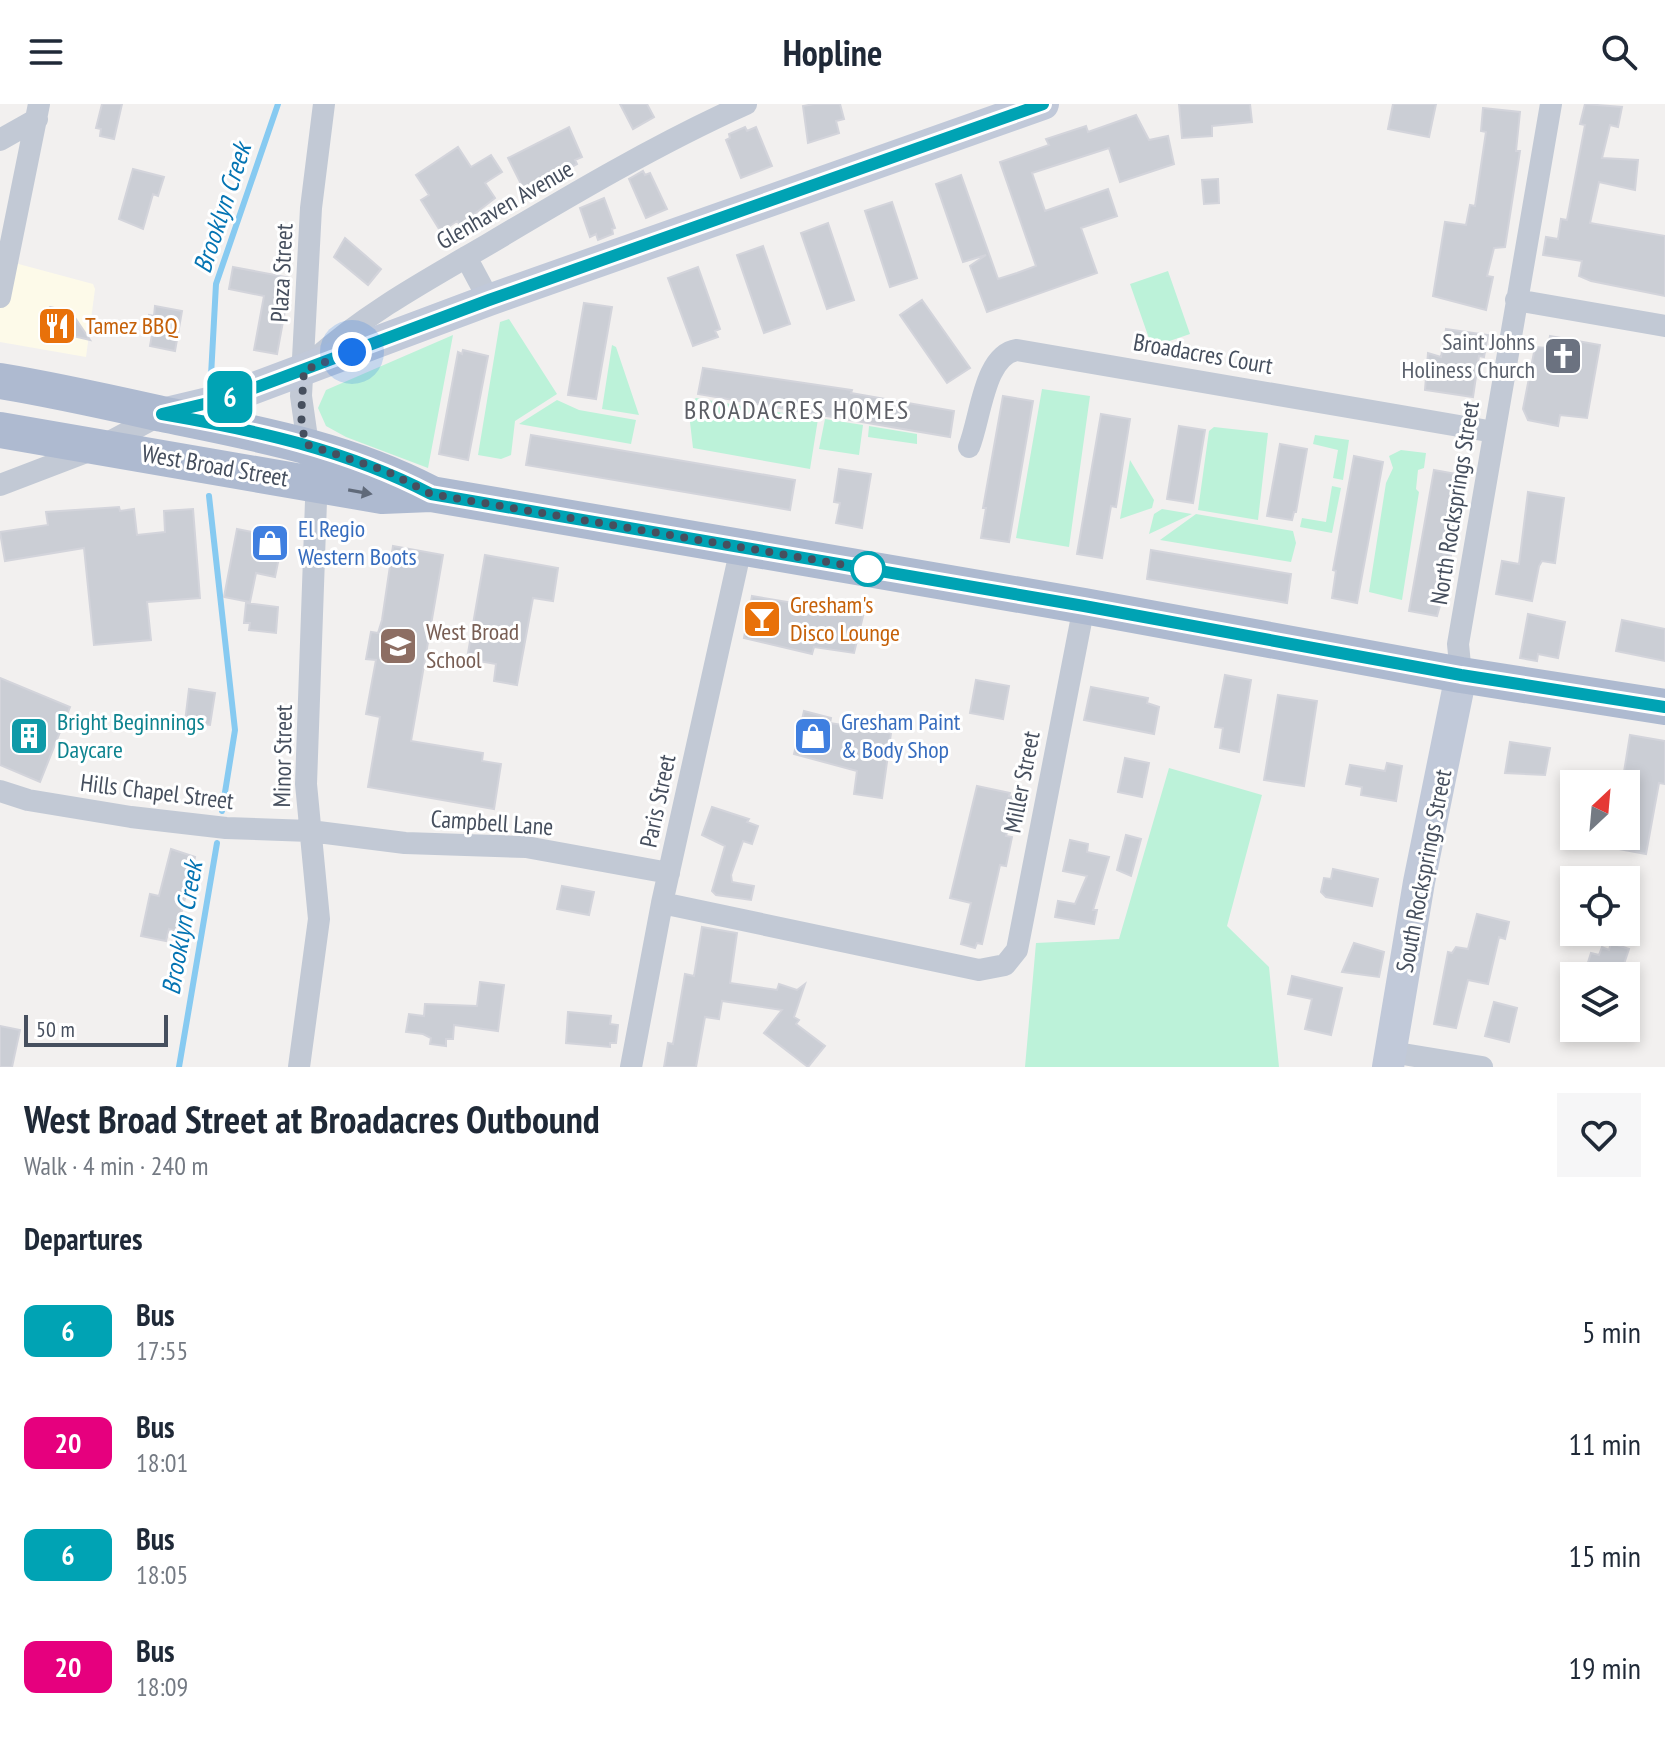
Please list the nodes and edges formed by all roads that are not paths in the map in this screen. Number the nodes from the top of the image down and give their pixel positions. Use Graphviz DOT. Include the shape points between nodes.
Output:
graph roads {
  1 [pos="324,104"];
  2 [pos="746,104"];
  3 [pos="1043,104"];
  4 [pos="1551,104"];
  5 [pos="38,111"];
  6 [pos="0,140"];
  7 [pos="3,256"];
  8 [pos="466,257"];
  9 [pos="0,297"];
  10 [pos="489,300"];
  11 [pos="1516,300"];
  12 [pos="1665,326"];
  13 [pos="304,370"];
  14 [pos="0,381"];
  15 [pos="162,414"];
  16 [pos="0,430"];
  17 [pos="1494,432"];
  18 [pos="305,444"];
  19 [pos="102,446"];
  20 [pos="969,447"];
  21 [pos="0,485"];
  22 [pos="314,485"];
  23 [pos="431,494"];
  24 [pos="741,548"];
  25 [pos="1084,606"];
  26 [pos="1461,675"];
  27 [pos="1665,707"];
  28 [pos="0,791"];
  29 [pos="310,831"];
  30 [pos="669,873"];
  31 [pos="662,903"];
  32 [pos="1390,1060"];
  33 [pos="299,1067"];
  34 [pos="631,1067"];
  35 [pos="1482,1067"];
  1 -- 13 [label="street, Plaza Street" via="311,208"];
  2 -- 8 [label="street, Glenhaven Avenue" via="572,194"];
  3 -- 10 [label="street"];
  4 -- 11 [label="street, North Rocksprings Street"];
  5 -- 6 [label="street"];
  5 -- 7 [label="street"];
  7 -- 9 [label="street"];
  8 -- 10 [label="street"];
  8 -- 13 [label="street, Glenhaven Avenue" via="342,334"];
  10 -- 13 [label="street"];
  11 -- 12 [label="street"];
  11 -- 17 [label="street, North Rocksprings Street"];
  13 -- 15 [label="street" via="225,399"];
  13 -- 18 [label="street, Plaza Street"];
  14 -- 15 [label="main road, West Broad Street"];
  15 -- 18 [label="main road, West Broad Street"];
  15 -- 19 [label="street"];
  16 -- 19 [label="main road, West Broad Street"];
  17 -- 20 [label="street, Broadacres Court" via="1017,350 1002,355 990,369"];
  17 -- 26 [label="street, North Rocksprings Street" via="1458,644"];
  18 -- 22 [label="street, Minor Street"];
  18 -- 23 [label="main road, West Broad Street" via="386,471"];
  19 -- 21 [label="street"];
  19 -- 22 [label="main road, West Broad Street"];
  22 -- 23 [label="main road, West Broad Street, one-way" via="382,496"];
  22 -- 29 [label="street, Minor Street" via="306,784"];
  23 -- 24 [label="main road, West Broad Street"];
  24 -- 25 [label="main road, West Broad Street"];
  24 -- 30 [label="street, Paris Street"];
  25 -- 26 [label="main road, West Broad Street"];
  25 -- 31 [label="street, Miller Street" via="1017,950 1005,965 979,970"];
  26 -- 27 [label="main road, West Broad Street"];
  26 -- 32 [label="street, South Rocksprings Street"];
  28 -- 29 [label="street, Hills Chapel Street" via="131,817"];
  29 -- 30 [label="street, Campbell Lane" via="446,846 526,847"];
  29 -- 33 [label="street, Minor Street" via="319,919"];
  30 -- 31 [label="street, Paris Street"];
  31 -- 34 [label="street, Paris Street"];
  32 -- 35 [label="street"];
}
